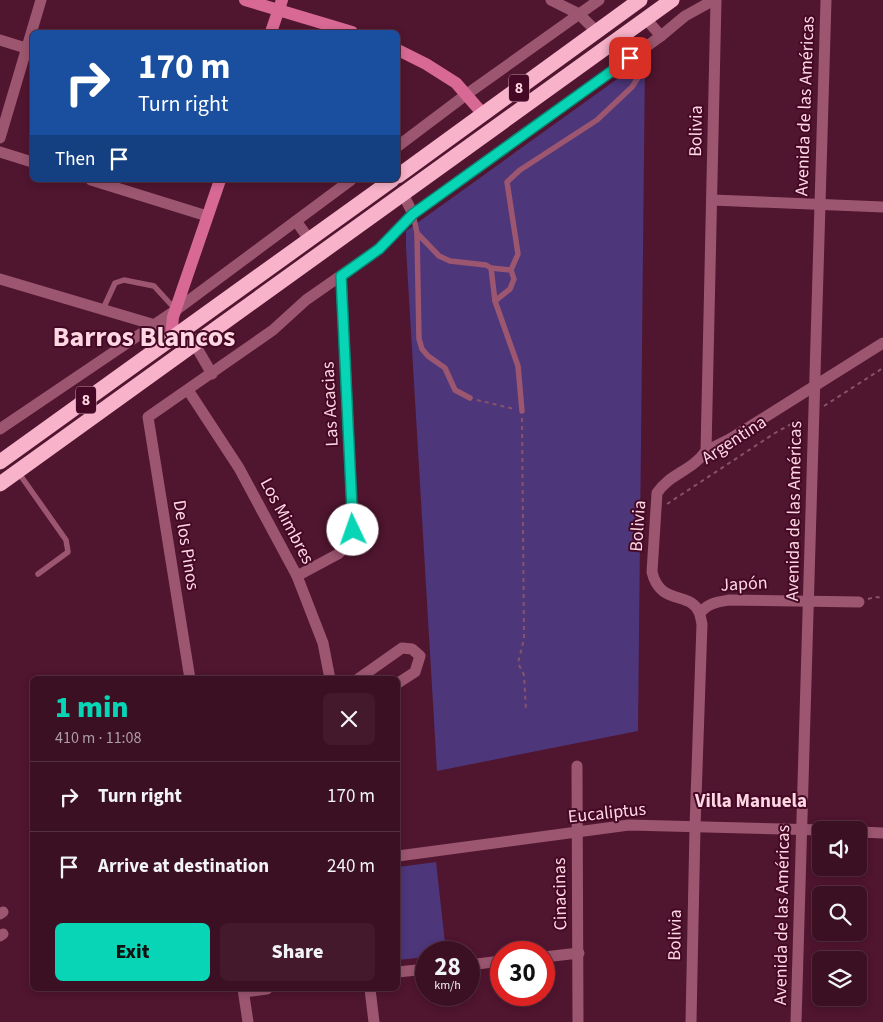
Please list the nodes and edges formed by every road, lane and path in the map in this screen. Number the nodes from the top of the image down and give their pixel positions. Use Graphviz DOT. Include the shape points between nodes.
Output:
graph roads {
  1 [pos="41,0"];
  2 [pos="244,0"];
  3 [pos="551,0"];
  4 [pos="599,0"];
  5 [pos="640,0"];
  6 [pos="672,0"];
  7 [pos="715,0"];
  8 [pos="826,0"];
  9 [pos="280,5"];
  10 [pos="579,14"];
  11 [pos="646,19"];
  12 [pos="34,30"];
  13 [pos="272,30"];
  14 [pos="347,30"];
  15 [pos="597,32"];
  16 [pos="661,36"];
  17 [pos="0,40"];
  18 [pos="645,47"];
  19 [pos="29,49"];
  20 [pos="400,51"];
  21 [pos="467,94"];
  22 [pos="483,114"];
  23 [pos="0,138"];
  24 [pos="400,144"];
  25 [pos="0,152"];
  26 [pos="30,161"];
  27 [pos="400,175"];
  28 [pos="97,182"];
  29 [pos="219,182"];
  30 [pos="349,182"];
  31 [pos="389,182"];
  32 [pos="403,194"];
  33 [pos="712,200"];
  34 [pos="820,204"];
  35 [pos="883,207"];
  36 [pos="413,214"];
  37 [pos="207,216"];
  38 [pos="296,221"];
  39 [pos="417,233"];
  40 [pos="309,239"];
  41 [pos="234,266"];
  42 [pos="490,268"];
  43 [pos="511,270"];
  44 [pos="341,276"];
  45 [pos="0,279"];
  46 [pos="246,284"];
  47 [pos="495,301"];
  48 [pos="103,309"];
  49 [pos="176,310"];
  50 [pos="154,324"];
  51 [pos="172,334"];
  52 [pos="883,343"];
  53 [pos="194,344"];
  54 [pos="180,354"];
  55 [pos="883,368"];
  56 [pos="212,374"];
  57 [pos="814,386"];
  58 [pos="188,390"];
  59 [pos="470,398"];
  60 [pos="522,411"];
  61 [pos="813,412"];
  62 [pos="1,427"];
  63 [pos="706,451"];
  64 [pos="0,462"];
  65 [pos="18,472"];
  66 [pos="0,484"];
  67 [pos="656,510"];
  68 [pos="38,574"];
  69 [pos="297,576"];
  70 [pos="883,598"];
  71 [pos="809,600"];
  72 [pos="859,602"];
  73 [pos="700,613"];
  74 [pos="190,676"];
  75 [pos="329,676"];
  76 [pos="362,676"];
  77 [pos="400,682"];
  78 [pos="526,711"];
  79 [pos="577,766"];
  80 [pos="695,827"];
  81 [pos="801,829"];
  82 [pos="812,830"];
  83 [pos="867,832"];
  84 [pos="883,832"];
  85 [pos="577,833"];
  86 [pos="400,856"];
  87 [pos="578,953"];
  88 [pos="555,956"];
  89 [pos="415,970"];
  90 [pos="400,972"];
  91 [pos="243,991"];
  92 [pos="370,991"];
  93 [pos="248,1022"];
  94 [pos="374,1022"];
  95 [pos="578,1022"];
  96 [pos="691,1022"];
  97 [pos="796,1022"];
  1 -- 12 [label="street"];
  2 -- 9 [label="street"];
  3 -- 10 [label="street"];
  4 -- 10 [label="street"];
  5 -- 15 [label="highway, 8"];
  6 -- 11 [label="highway, 8"];
  7 -- 16 [label="street" via="685,16"];
  7 -- 33 [label="street, Bolivia"];
  8 -- 34 [label="street, Avenida de las Américas"];
  9 -- 13 [label="street"];
  9 -- 14 [label="street"];
  10 -- 15 [label="street"];
  10 -- 21 [label="street"];
  11 -- 16 [label="street"];
  11 -- 32 [label="highway, 8"];
  15 -- 22 [label="highway, 8"];
  16 -- 18 [label="street"];
  17 -- 19 [label="street"];
  18 -- 36 [label="street"];
  18 -- 43 [label="lane" via="644,68 632,87 597,120 520,170 507,182 518,254"];
  19 -- 23 [label="street"];
  20 -- 21 [label="street" via="456,83"];
  21 -- 22 [label="street"];
  21 -- 24 [label="street"];
  22 -- 27 [label="highway, 8"];
  25 -- 26 [label="street"];
  28 -- 37 [label="street"];
  29 -- 37 [label="street"];
  30 -- 38 [label="street"];
  31 -- 40 [label="highway, 8"];
  32 -- 36 [label="street"];
  32 -- 53 [label="highway, 8"];
  33 -- 34 [label="street"];
  33 -- 63 [label="street, Bolivia"];
  34 -- 35 [label="street"];
  34 -- 57 [label="street, Avenida de las Américas"];
  36 -- 39 [label="lane"];
  36 -- 44 [label="street" via="379,249"];
  37 -- 49 [label="street"];
  38 -- 40 [label="street"];
  38 -- 41 [label="street"];
  39 -- 42 [label="lane" via="439,256"];
  39 -- 59 [label="lane" via="419,339 422,349 445,368 455,390"];
  40 -- 46 [label="highway, 8"];
  41 -- 46 [label="street"];
  41 -- 49 [label="street"];
  42 -- 43 [label="lane"];
  42 -- 47 [label="lane"];
  43 -- 47 [label="lane" via="514,279 510,289"];
  44 -- 56 [label="street"];
  44 -- 69 [label="street, Las Acacias" via="353,530 348,544 338,554"];
  45 -- 48 [label="street"];
  46 -- 51 [label="highway, 8"];
  47 -- 60 [label="lane" via="518,366"];
  48 -- 49 [label="lane" via="115,283 124,280 154,286"];
  48 -- 50 [label="street"];
  49 -- 50 [label="street"];
  49 -- 51 [label="street"];
  50 -- 51 [label="street"];
  50 -- 62 [label="street"];
  51 -- 54 [label="street"];
  51 -- 64 [label="highway, 8"];
  52 -- 57 [label="street, Argentina"];
  53 -- 54 [label="highway, 8"];
  53 -- 56 [label="street"];
  54 -- 65 [label="highway, 8"];
  55 -- 61 [label="path, Argentina"];
  56 -- 58 [label="street"];
  57 -- 61 [label="street, Avenida de las Américas"];
  57 -- 63 [label="street, Argentina" via="730,440"];
  58 -- 69 [label="street, Los Mimbres" via="238,468"];
  58 -- 74 [label="street, De los Pinos" via="148,417"];
  59 -- 60 [label="path"];
  60 -- 78 [label="path" via="524,639 518,663 524,675"];
  61 -- 67 [label="path, Argentina"];
  61 -- 71 [label="street, Avenida de las Américas"];
  63 -- 67 [label="street, Bolivia" via="700,461 663,484 657,493"];
  65 -- 66 [label="highway, 8"];
  65 -- 68 [label="lane" via="68,546 68,552"];
  67 -- 73 [label="street, Bolivia" via="654,581 670,596 688,602"];
  69 -- 75 [label="street, Los Mimbres" via="323,643"];
  70 -- 72 [label="path"];
  71 -- 72 [label="street, Japón"];
  71 -- 73 [label="street, Japón" via="716,602"];
  71 -- 81 [label="street, Avenida de las Américas"];
  73 -- 80 [label="street, Bolivia"];
  76 -- 77 [label="street" via="402,648 412,649 420,656 415,672"];
  79 -- 85 [label="street, Cinacinas"];
  80 -- 81 [label="street, Eucaliptus"];
  80 -- 85 [label="street, Eucaliptus" via="629,825"];
  80 -- 96 [label="street, Bolivia"];
  81 -- 82 [label="street, Eucaliptus"];
  81 -- 97 [label="street, Avenida de las Américas"];
  83 -- 84 [label="street"];
  85 -- 86 [label="street, Eucaliptus"];
  85 -- 87 [label="street, Cinacinas"];
  87 -- 88 [label="street"];
  87 -- 95 [label="street, Cinacinas"];
  89 -- 90 [label="street"];
  91 -- 93 [label="street"];
  92 -- 94 [label="street"];
}
